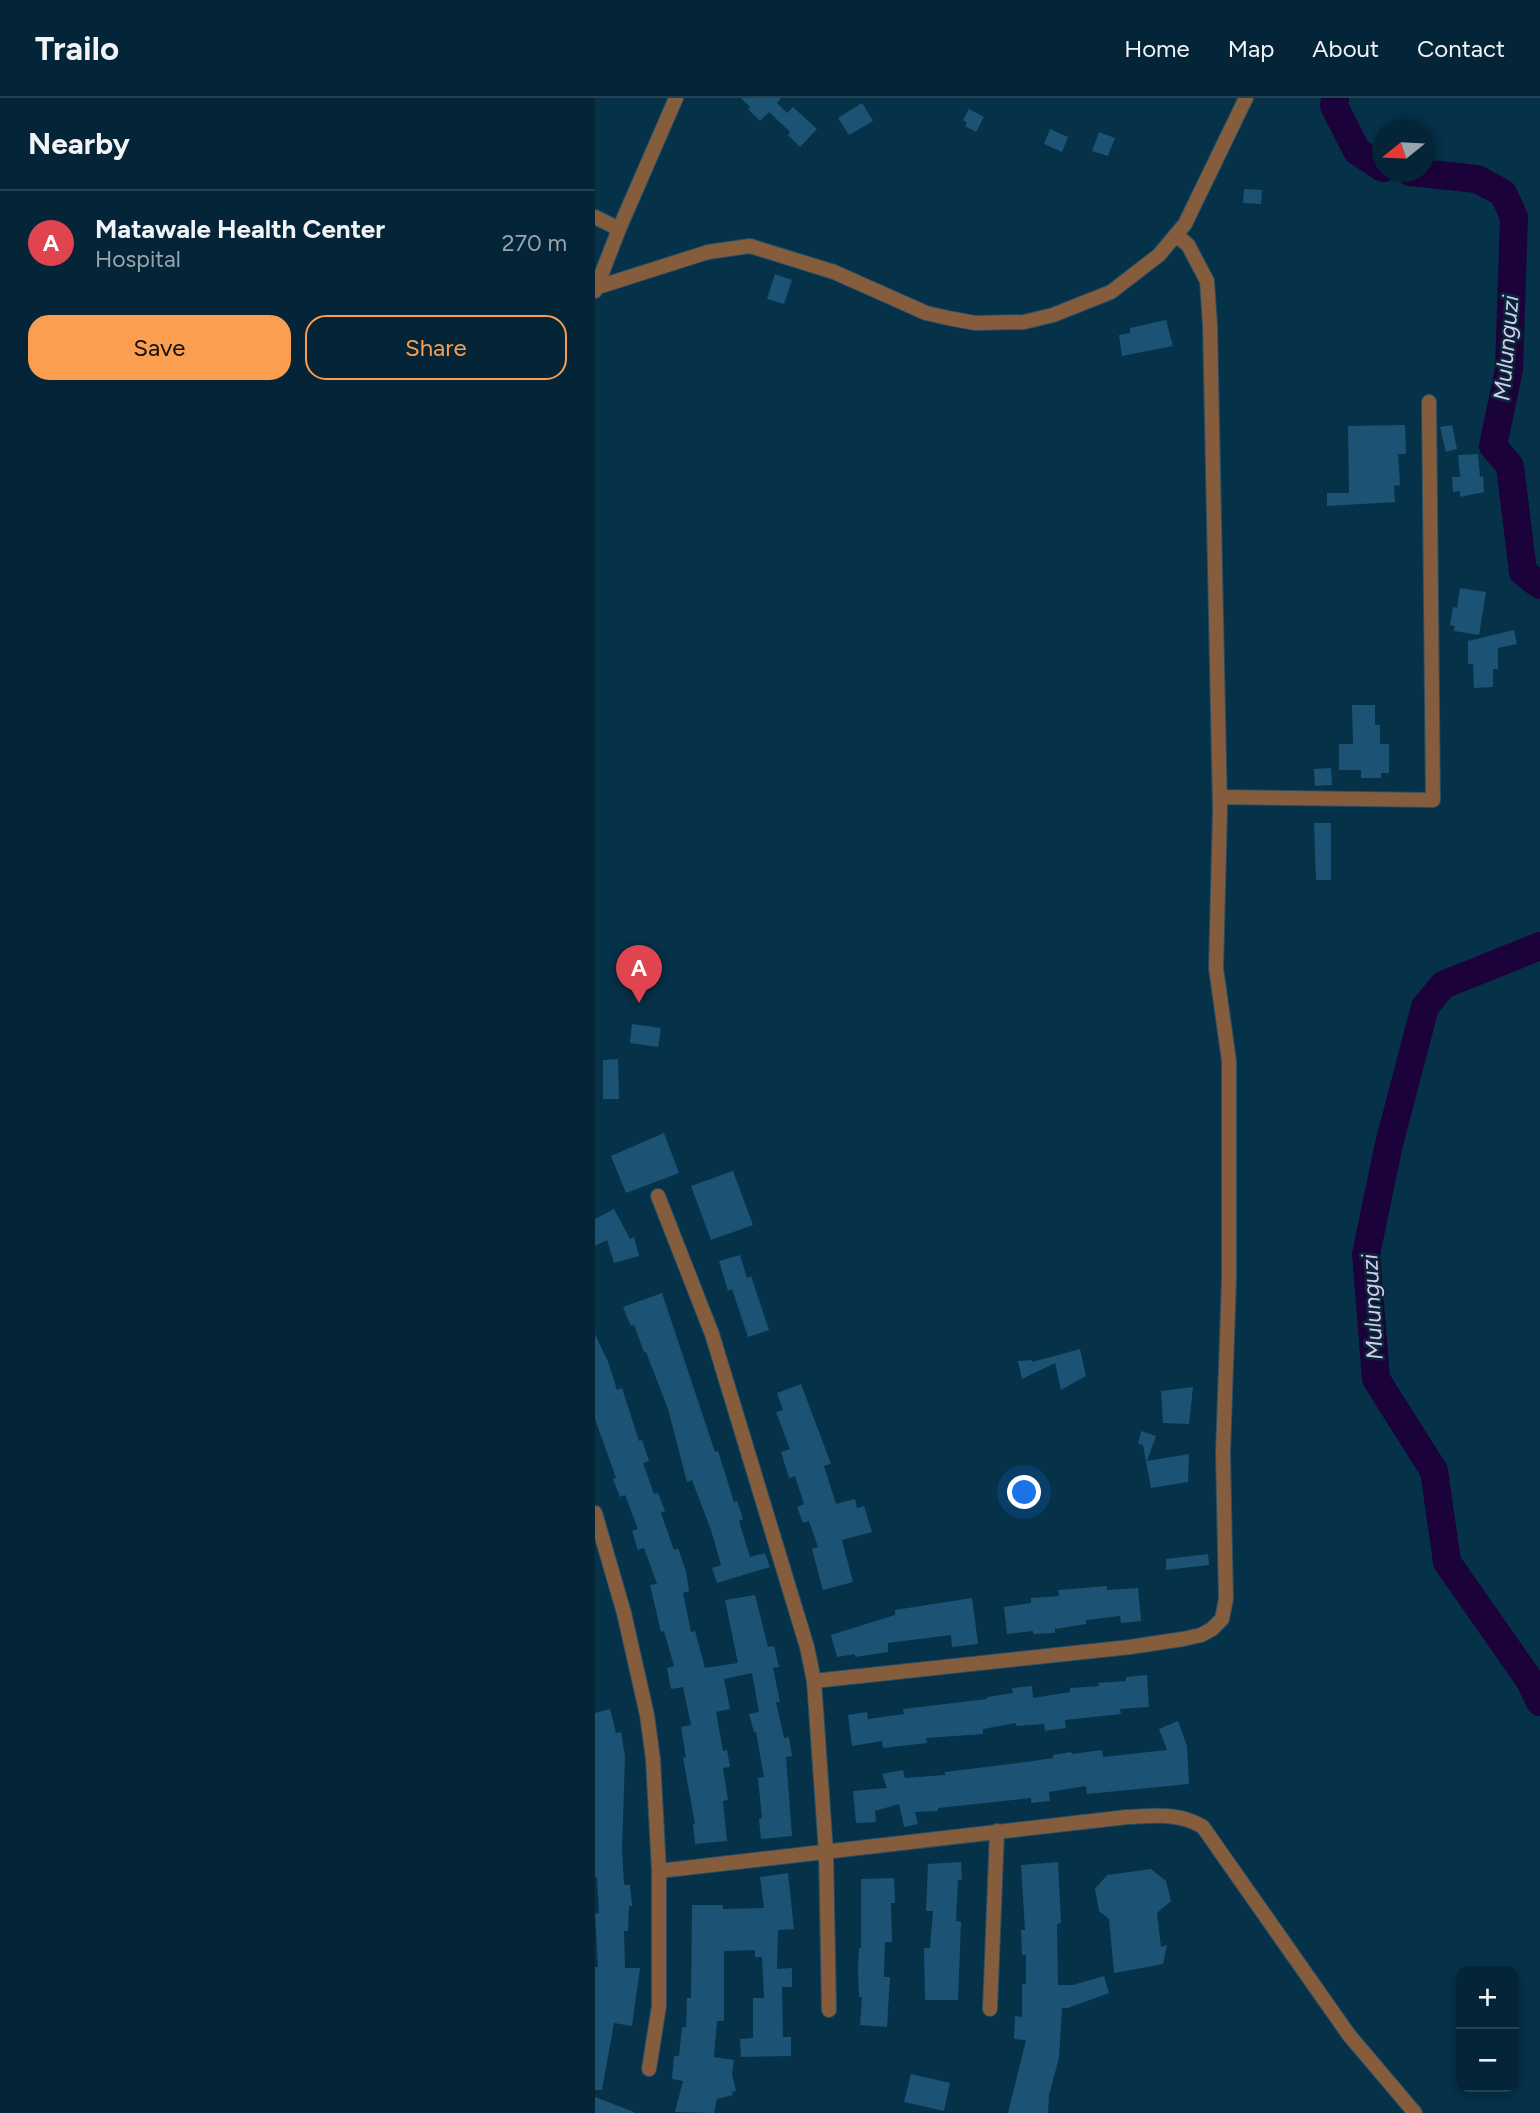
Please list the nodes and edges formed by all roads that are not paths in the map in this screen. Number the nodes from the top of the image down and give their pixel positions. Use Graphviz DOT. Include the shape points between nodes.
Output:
graph roads {
  1 [pos="676,98"];
  2 [pos="1246,98"];
  3 [pos="595,217"];
  4 [pos="619,229"];
  5 [pos="1176,235"];
  6 [pos="596,289"];
  7 [pos="1429,402"];
  8 [pos="1220,797"];
  9 [pos="658,1196"];
  10 [pos="595,1513"];
  11 [pos="814,1681"];
  12 [pos="996,1831"];
  13 [pos="826,1852"];
  14 [pos="659,1871"];
  15 [pos="829,2010"];
  16 [pos="991,2010"];
  17 [pos="649,2069"];
  18 [pos="1415,2113"];
  1 -- 4 [label="street"];
  2 -- 5 [label="street"];
  3 -- 4 [label="street"];
  4 -- 6 [label="street"];
  5 -- 6 [label="street" via="1159,256 1111,292 1024,322 975,323 926,313 834,272 750,246 708,252"];
  5 -- 8 [label="street" via="1188,245 1207,281"];
  7 -- 8 [label="street" via="1433,800"];
  8 -- 11 [label="street" via="1216,968 1229,1061 1230,1149 1223,1453 1226,1600 1222,1619 1201,1635 1130,1647"];
  9 -- 11 [label="street" via="712,1334"];
  10 -- 14 [label="street" via="647,1715"];
  11 -- 13 [label="street"];
  12 -- 13 [label="street"];
  12 -- 16 [label="street"];
  12 -- 18 [label="street" via="1168,1815 1191,1819 1203,1827 1349,2035"];
  13 -- 14 [label="street"];
  13 -- 15 [label="street"];
  14 -- 17 [label="street" via="659,2006"];
}
